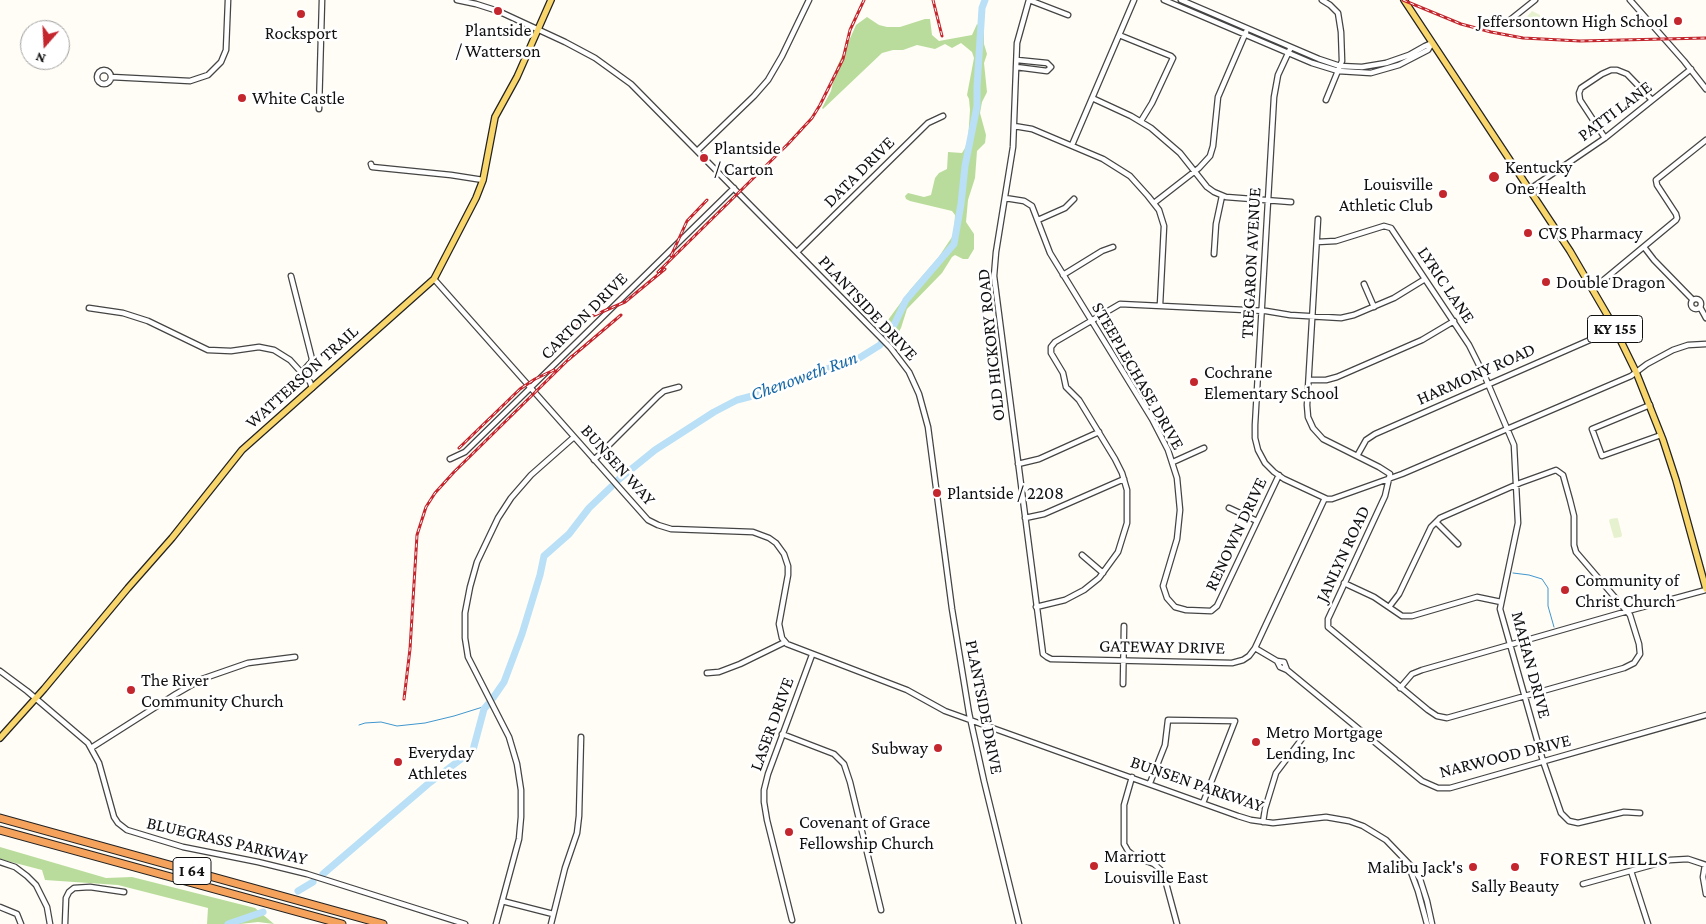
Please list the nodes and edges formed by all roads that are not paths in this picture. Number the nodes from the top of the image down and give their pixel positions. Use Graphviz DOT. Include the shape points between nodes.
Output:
graph roads {
  1 [pos="228,0"];
  2 [pos="322,0"];
  3 [pos="457,0"];
  4 [pos="551,0"];
  5 [pos="809,0"];
  6 [pos="1029,0"];
  7 [pos="1134,0"];
  8 [pos="1164,0"];
  9 [pos="1181,0"];
  10 [pos="1322,0"];
  11 [pos="1404,0"];
  12 [pos="1535,0"];
  13 [pos="1630,0"];
  14 [pos="472,1"];
  15 [pos="1068,15"];
  16 [pos="1505,24"];
  17 [pos="1248,29"];
  18 [pos="539,30"];
  19 [pos="1245,34"];
  20 [pos="1119,35"];
  21 [pos="1432,43"];
  22 [pos="1291,47"];
  23 [pos="1288,53"];
  24 [pos="1016,60"];
  25 [pos="1340,66"];
  26 [pos="1016,67"];
  27 [pos="1691,69"];
  28 [pos="1338,72"];
  29 [pos="111,77"];
  30 [pos="1706,89"];
  31 [pos="1092,98"];
  32 [pos="1326,100"];
  33 [pos="1652,100"];
  34 [pos="319,109"];
  35 [pos="943,116"];
  36 [pos="1141,121"];
  37 [pos="1014,126"];
  38 [pos="1605,138"];
  39 [pos="1706,140"];
  40 [pos="1072,146"];
  41 [pos="697,151"];
  42 [pos="370,164"];
  43 [pos="1195,172"];
  44 [pos="482,180"];
  45 [pos="734,188"];
  46 [pos="1530,190"];
  47 [pos="1222,196"];
  48 [pos="1005,198"];
  49 [pos="1074,198"];
  50 [pos="1268,200"];
  51 [pos="1291,202"];
  52 [pos="1154,203"];
  53 [pos="1318,219"];
  54 [pos="1038,220"];
  55 [pos="1317,242"];
  56 [pos="1644,247"];
  57 [pos="1113,248"];
  58 [pos="797,252"];
  59 [pos="1214,254"];
  60 [pos="1063,275"];
  61 [pos="291,276"];
  62 [pos="1425,278"];
  63 [pos="434,280"];
  64 [pos="1364,284"];
  65 [pos="1592,286"];
  66 [pos="1693,300"];
  67 [pos="1703,305"];
  68 [pos="1160,306"];
  69 [pos="1374,307"];
  70 [pos="89,308"];
  71 [pos="1262,311"];
  72 [pos="1312,316"];
  73 [pos="1706,318"];
  74 [pos="1091,320"];
  75 [pos="1454,321"];
  76 [pos="1615,329"];
  77 [pos="1706,344"];
  78 [pos="302,372"];
  79 [pos="1636,372"];
  80 [pos="1309,380"];
  81 [pos="1488,384"];
  82 [pos="678,387"];
  83 [pos="312,388"];
  84 [pos="530,388"];
  85 [pos="1650,405"];
  86 [pos="1508,429"];
  87 [pos="1098,432"];
  88 [pos="1661,435"];
  89 [pos="574,437"];
  90 [pos="1204,448"];
  91 [pos="1357,456"];
  92 [pos="450,459"];
  93 [pos="594,460"];
  94 [pos="1173,462"];
  95 [pos="1018,464"];
  96 [pos="1279,475"];
  97 [pos="1124,479"];
  98 [pos="1389,479"];
  99 [pos="1516,485"];
  100 [pos="1325,498"];
  101 [pos="1229,508"];
  102 [pos="1025,518"];
  103 [pos="1257,521"];
  104 [pos="1436,522"];
  105 [pos="1458,544"];
  106 [pos="1082,555"];
  107 [pos="1103,574"];
  108 [pos="1344,583"];
  109 [pos="1706,590"];
  110 [pos="1501,602"];
  111 [pos="1036,607"];
  112 [pos="1389,608"];
  113 [pos="1190,610"];
  114 [pos="1628,611"];
  115 [pos="1124,626"];
  116 [pos="785,642"];
  117 [pos="1510,644"];
  118 [pos="1255,648"];
  119 [pos="812,655"];
  120 [pos="295,657"];
  121 [pos="1047,657"];
  122 [pos="1123,660"];
  123 [pos="0,671"];
  124 [pos="707,673"];
  125 [pos="1123,684"];
  126 [pos="1400,688"];
  127 [pos="1525,697"];
  128 [pos="36,698"];
  129 [pos="1706,714"];
  130 [pos="971,720"];
  131 [pos="1307,732"];
  132 [pos="782,734"];
  133 [pos="581,737"];
  134 [pos="0,738"];
  135 [pos="91,748"];
  136 [pos="1543,761"];
  137 [pos="1132,777"];
  138 [pos="1150,783"];
  139 [pos="1203,803"];
  140 [pos="1640,813"];
  141 [pos="0,818"];
  142 [pos="1264,822"];
  143 [pos="0,830"];
  144 [pos="0,862"];
  145 [pos="1408,862"];
  146 [pos="1706,865"];
  147 [pos="1631,870"];
  148 [pos="1583,884"];
  149 [pos="124,892"];
  150 [pos="1706,894"];
  151 [pos="502,901"];
  152 [pos="0,906"];
  153 [pos="881,910"];
  154 [pos="553,914"];
  155 [pos="792,920"];
  156 [pos="21,924"];
  157 [pos="50,924"];
  158 [pos="65,924"];
  159 [pos="342,924"];
  160 [pos="383,924"];
  161 [pos="465,924"];
  162 [pos="496,924"];
  163 [pos="551,924"];
  164 [pos="1019,924"];
  165 [pos="1177,924"];
  166 [pos="1427,924"];
  167 [pos="1432,924"];
  168 [pos="1648,924"];
  1 -- 29 [label="street" via="226,49 221,62 208,75 190,81"];
  2 -- 34 [label="street"];
  3 -- 14 [label="street, PLANTSIDE DRIVE"];
  4 -- 18 [label="main road, WATTERSON TRAIL"];
  5 -- 41 [label="street" via="768,80"];
  6 -- 15 [label="street"];
  6 -- 24 [label="street, OLD HICKORY ROAD"];
  7 -- 20 [label="street"];
  8 -- 19 [label="street"];
  9 -- 17 [label="street"];
  10 -- 25 [label="street" via="1334,7 1340,19"];
  11 -- 21 [label="main road, KY 155"];
  12 -- 16 [label="street"];
  13 -- 27 [label="street"];
  14 -- 18 [label="street, PLANTSIDE DRIVE"];
  17 -- 19 [label="street"];
  17 -- 22 [label="street"];
  18 -- 41 [label="street, PLANTSIDE DRIVE" via="587,53 621,76"];
  18 -- 44 [label="main road, WATTERSON TRAIL" via="495,117"];
  19 -- 23 [label="street"];
  19 -- 43 [label="street" via="1218,97 1211,153"];
  20 -- 31 [label="street"];
  20 -- 36 [label="street" via="1173,58"];
  21 -- 25 [label="street" via="1386,63"];
  21 -- 28 [label="street" via="1428,50 1399,66 1371,72"];
  21 -- 46 [label="main road, KY 155"];
  22 -- 23 [label="street, TREGARON AVENUE"];
  22 -- 25 [label="street"];
  23 -- 28 [label="street"];
  23 -- 50 [label="street, TREGARON AVENUE" via="1276,86"];
  24 -- 26 [label="street, OLD HICKORY ROAD"];
  24 -- 26 [label="street" via="1047,63 1051,67 1047,71"];
  25 -- 28 [label="street"];
  26 -- 37 [label="street, OLD HICKORY ROAD"];
  27 -- 30 [label="street"];
  27 -- 33 [label="street, PATTI LANE"];
  28 -- 32 [label="street"];
  31 -- 36 [label="street"];
  31 -- 40 [label="street"];
  33 -- 38 [label="street, PATTI LANE"];
  33 -- 38 [label="street" via="1627,74 1618,70 1602,74 1581,88 1578,93 1580,100"];
  35 -- 58 [label="street, DATA DRIVE" via="928,123"];
  36 -- 43 [label="street" via="1172,146"];
  37 -- 40 [label="street" via="1032,129"];
  37 -- 48 [label="street, OLD HICKORY ROAD"];
  38 -- 46 [label="street, PATTI LANE"];
  39 -- 56 [label="street" via="1656,180 1677,218"];
  40 -- 52 [label="street" via="1118,168"];
  41 -- 45 [label="street, PLANTSIDE DRIVE"];
  42 -- 44 [label="street" via="372,167"];
  43 -- 47 [label="street" via="1210,190"];
  43 -- 52 [label="street"];
  44 -- 63 [label="main road, WATTERSON TRAIL"];
  45 -- 58 [label="street, PLANTSIDE DRIVE"];
  45 -- 84 [label="street, CARTON DRIVE"];
  46 -- 65 [label="main road, KY 155"];
  47 -- 50 [label="street"];
  47 -- 59 [label="street"];
  48 -- 54 [label="street, STEEPLECHASE DRIVE" via="1029,203"];
  48 -- 95 [label="street, OLD HICKORY ROAD" via="994,276"];
  49 -- 54 [label="street" via="1065,208"];
  50 -- 51 [label="street"];
  50 -- 71 [label="street, TREGARON AVENUE"];
  52 -- 68 [label="street" via="1164,230"];
  53 -- 55 [label="street"];
  54 -- 60 [label="street, STEEPLECHASE DRIVE" via="1050,253"];
  55 -- 62 [label="street, LYRIC LANE" via="1336,241 1382,226 1388,227"];
  55 -- 72 [label="street"];
  56 -- 65 [label="street"];
  56 -- 66 [label="street"];
  57 -- 60 [label="street" via="1102,251"];
  58 -- 130 [label="street, PLANTSIDE DRIVE" via="890,348 912,377 930,438 952,609"];
  60 -- 74 [label="street, STEEPLECHASE DRIVE"];
  61 -- 78 [label="street" via="312,359"];
  62 -- 69 [label="street"];
  62 -- 75 [label="street, LYRIC LANE"];
  63 -- 83 [label="main road, WATTERSON TRAIL"];
  63 -- 84 [label="street, BUNSEN WAY"];
  64 -- 69 [label="street"];
  65 -- 76 [label="main road, KY 155"];
  66 -- 67 [label="street" via="1698,299"];
  66 -- 67 [label="street" via="1694,308"];
  67 -- 73 [label="street"];
  68 -- 71 [label="street"];
  68 -- 74 [label="street" via="1120,304"];
  69 -- 72 [label="street" via="1349,316"];
  70 -- 78 [label="street" via="148,321 208,350 259,347 274,350"];
  71 -- 72 [label="street"];
  71 -- 96 [label="street, TREGARON AVENUE" via="1255,438 1265,463"];
  72 -- 80 [label="street"];
  74 -- 87 [label="street" via="1055,342 1051,353 1063,373 1066,387 1076,396"];
  74 -- 94 [label="street, STEEPLECHASE DRIVE" via="1152,419"];
  75 -- 80 [label="street" via="1422,340 1337,377"];
  75 -- 81 [label="street, LYRIC LANE"];
  76 -- 79 [label="main road, KY 155"];
  76 -- 81 [label="street, HARMONY ROAD"];
  77 -- 79 [label="street" via="1677,348"];
  78 -- 83 [label="street"];
  79 -- 85 [label="main road, KY 155"];
  79 -- 86 [label="street"];
  80 -- 91 [label="street" via="1307,411 1313,428 1327,442"];
  81 -- 86 [label="street, LYRIC LANE"];
  81 -- 91 [label="street, HARMONY ROAD" via="1375,434 1366,440"];
  82 -- 93 [label="street" via="658,396"];
  83 -- 128 [label="main road, WATTERSON TRAIL" via="234,460 178,532"];
  84 -- 89 [label="street, BUNSEN WAY"];
  84 -- 92 [label="street, CARTON DRIVE" via="465,452"];
  85 -- 88 [label="main road, KY 155"];
  85 -- 88 [label="street" via="1592,429 1595,438 1602,456"];
  86 -- 98 [label="street"];
  86 -- 99 [label="street, MAHAN DRIVE" via="1514,449"];
  87 -- 95 [label="street" via="1040,459"];
  87 -- 97 [label="street"];
  88 -- 109 [label="main road, KY 155"];
  89 -- 93 [label="street, BUNSEN WAY"];
  89 -- 151 [label="street" via="531,475 511,498 477,562 470,587 465,638 468,657 509,737 520,782 520,830"];
  90 -- 94 [label="street"];
  91 -- 98 [label="street" via="1384,469 1390,474"];
  93 -- 116 [label="street, BUNSEN WAY" via="645,517 658,525 676,529 753,532 776,543 788,566 779,624"];
  94 -- 113 [label="street, STEEPLECHASE DRIVE" via="1180,496 1179,525 1163,586 1172,604 1181,610"];
  95 -- 102 [label="street, OLD HICKORY ROAD"];
  96 -- 100 [label="street, TREGARON AVENUE"];
  96 -- 103 [label="street, RENOWN DRIVE"];
  97 -- 102 [label="street" via="1044,514"];
  97 -- 107 [label="street" via="1128,513 1126,530 1118,552"];
  98 -- 100 [label="street" via="1332,499"];
  98 -- 108 [label="street, JANLYN ROAD" via="1385,496"];
  99 -- 104 [label="street"];
  99 -- 110 [label="street, MAHAN DRIVE" via="1518,523"];
  99 -- 114 [label="street" via="1553,470 1561,473 1574,516 1576,552"];
  100 -- 118 [label="street, GATEWAY DRIVE"];
  101 -- 103 [label="street"];
  102 -- 111 [label="street, OLD HICKORY ROAD"];
  103 -- 113 [label="street, RENOWN DRIVE" via="1217,606 1211,610"];
  104 -- 105 [label="street"];
  104 -- 112 [label="street"];
  106 -- 107 [label="street"];
  107 -- 111 [label="street" via="1078,594"];
  108 -- 112 [label="street" via="1374,596"];
  108 -- 126 [label="street, JANLYN ROAD" via="1328,618 1328,627"];
  109 -- 114 [label="street"];
  110 -- 112 [label="street" via="1477,597 1407,617"];
  110 -- 117 [label="street, MAHAN DRIVE" via="1501,614"];
  111 -- 121 [label="street, OLD HICKORY ROAD" via="1042,652"];
  114 -- 117 [label="street"];
  114 -- 127 [label="street, JANLYN ROAD" via="1640,647 1634,663"];
  115 -- 122 [label="street"];
  116 -- 119 [label="street"];
  116 -- 124 [label="street" via="719,672"];
  117 -- 126 [label="street" via="1419,671"];
  117 -- 127 [label="street, MAHAN DRIVE"];
  118 -- 122 [label="street, GATEWAY DRIVE" via="1238,663"];
  118 -- 136 [label="street, NARWOOD DRIVE" via="1277,661 1280,667 1288,670 1434,788 1450,788"];
  119 -- 130 [label="street" via="907,690 945,712"];
  119 -- 132 [label="street, LASER DRIVE"];
  120 -- 135 [label="street" via="248,663 202,679"];
  121 -- 122 [label="street, GATEWAY DRIVE"];
  122 -- 125 [label="street"];
  123 -- 128 [label="street, BLUEGRASS PARKWAY"];
  126 -- 127 [label="street, JANLYN ROAD" via="1431,713 1447,718"];
  127 -- 136 [label="street, MAHAN DRIVE"];
  128 -- 134 [label="main road, WATTERSON TRAIL"];
  128 -- 135 [label="street, BLUEGRASS PARKWAY" via="82,736"];
  129 -- 136 [label="street, NARWOOD DRIVE"];
  130 -- 137 [label="street, BUNSEN PARKWAY"];
  130 -- 164 [label="street, PLANTSIDE DRIVE"];
  131 -- 142 [label="street" via="1276,773"];
  132 -- 153 [label="street" via="834,754 844,764"];
  132 -- 155 [label="street, LASER DRIVE" via="768,774 764,802"];
  133 -- 154 [label="street" via="577,833"];
  135 -- 161 [label="street, BLUEGRASS PARKWAY" via="99,763 114,817 120,826 131,832 183,847 307,874"];
  136 -- 140 [label="street, MAHAN DRIVE" via="1560,813 1569,821 1582,823 1624,812"];
  137 -- 138 [label="street, BUNSEN PARKWAY"];
  137 -- 165 [label="street" via="1124,804 1124,844 1134,856 1154,864 1163,872"];
  138 -- 139 [label="street, BUNSEN PARKWAY"];
  138 -- 139 [label="street" via="1165,745 1168,720 1235,721"];
  139 -- 142 [label="street, BUNSEN PARKWAY"];
  141 -- 160 [label="highway, I 64"];
  142 -- 145 [label="street, BUNSEN PARKWAY" via="1326,818 1349,821 1376,833"];
  143 -- 159 [label="highway, I 64"];
  144 -- 157 [label="street" via="15,867 36,885 47,907"];
  145 -- 166 [label="street, BUNSEN PARKWAY"];
  145 -- 167 [label="street, BUNSEN PARKWAY" via="1420,879"];
  146 -- 147 [label="street" via="1678,859"];
  146 -- 150 [label="street" via="1703,877"];
  147 -- 148 [label="street"];
  147 -- 168 [label="street"];
  149 -- 158 [label="street" via="74,888 66,898"];
  151 -- 154 [label="street"];
  151 -- 162 [label="street"];
  152 -- 156 [label="street" via="17,914"];
  154 -- 163 [label="street"];
}
